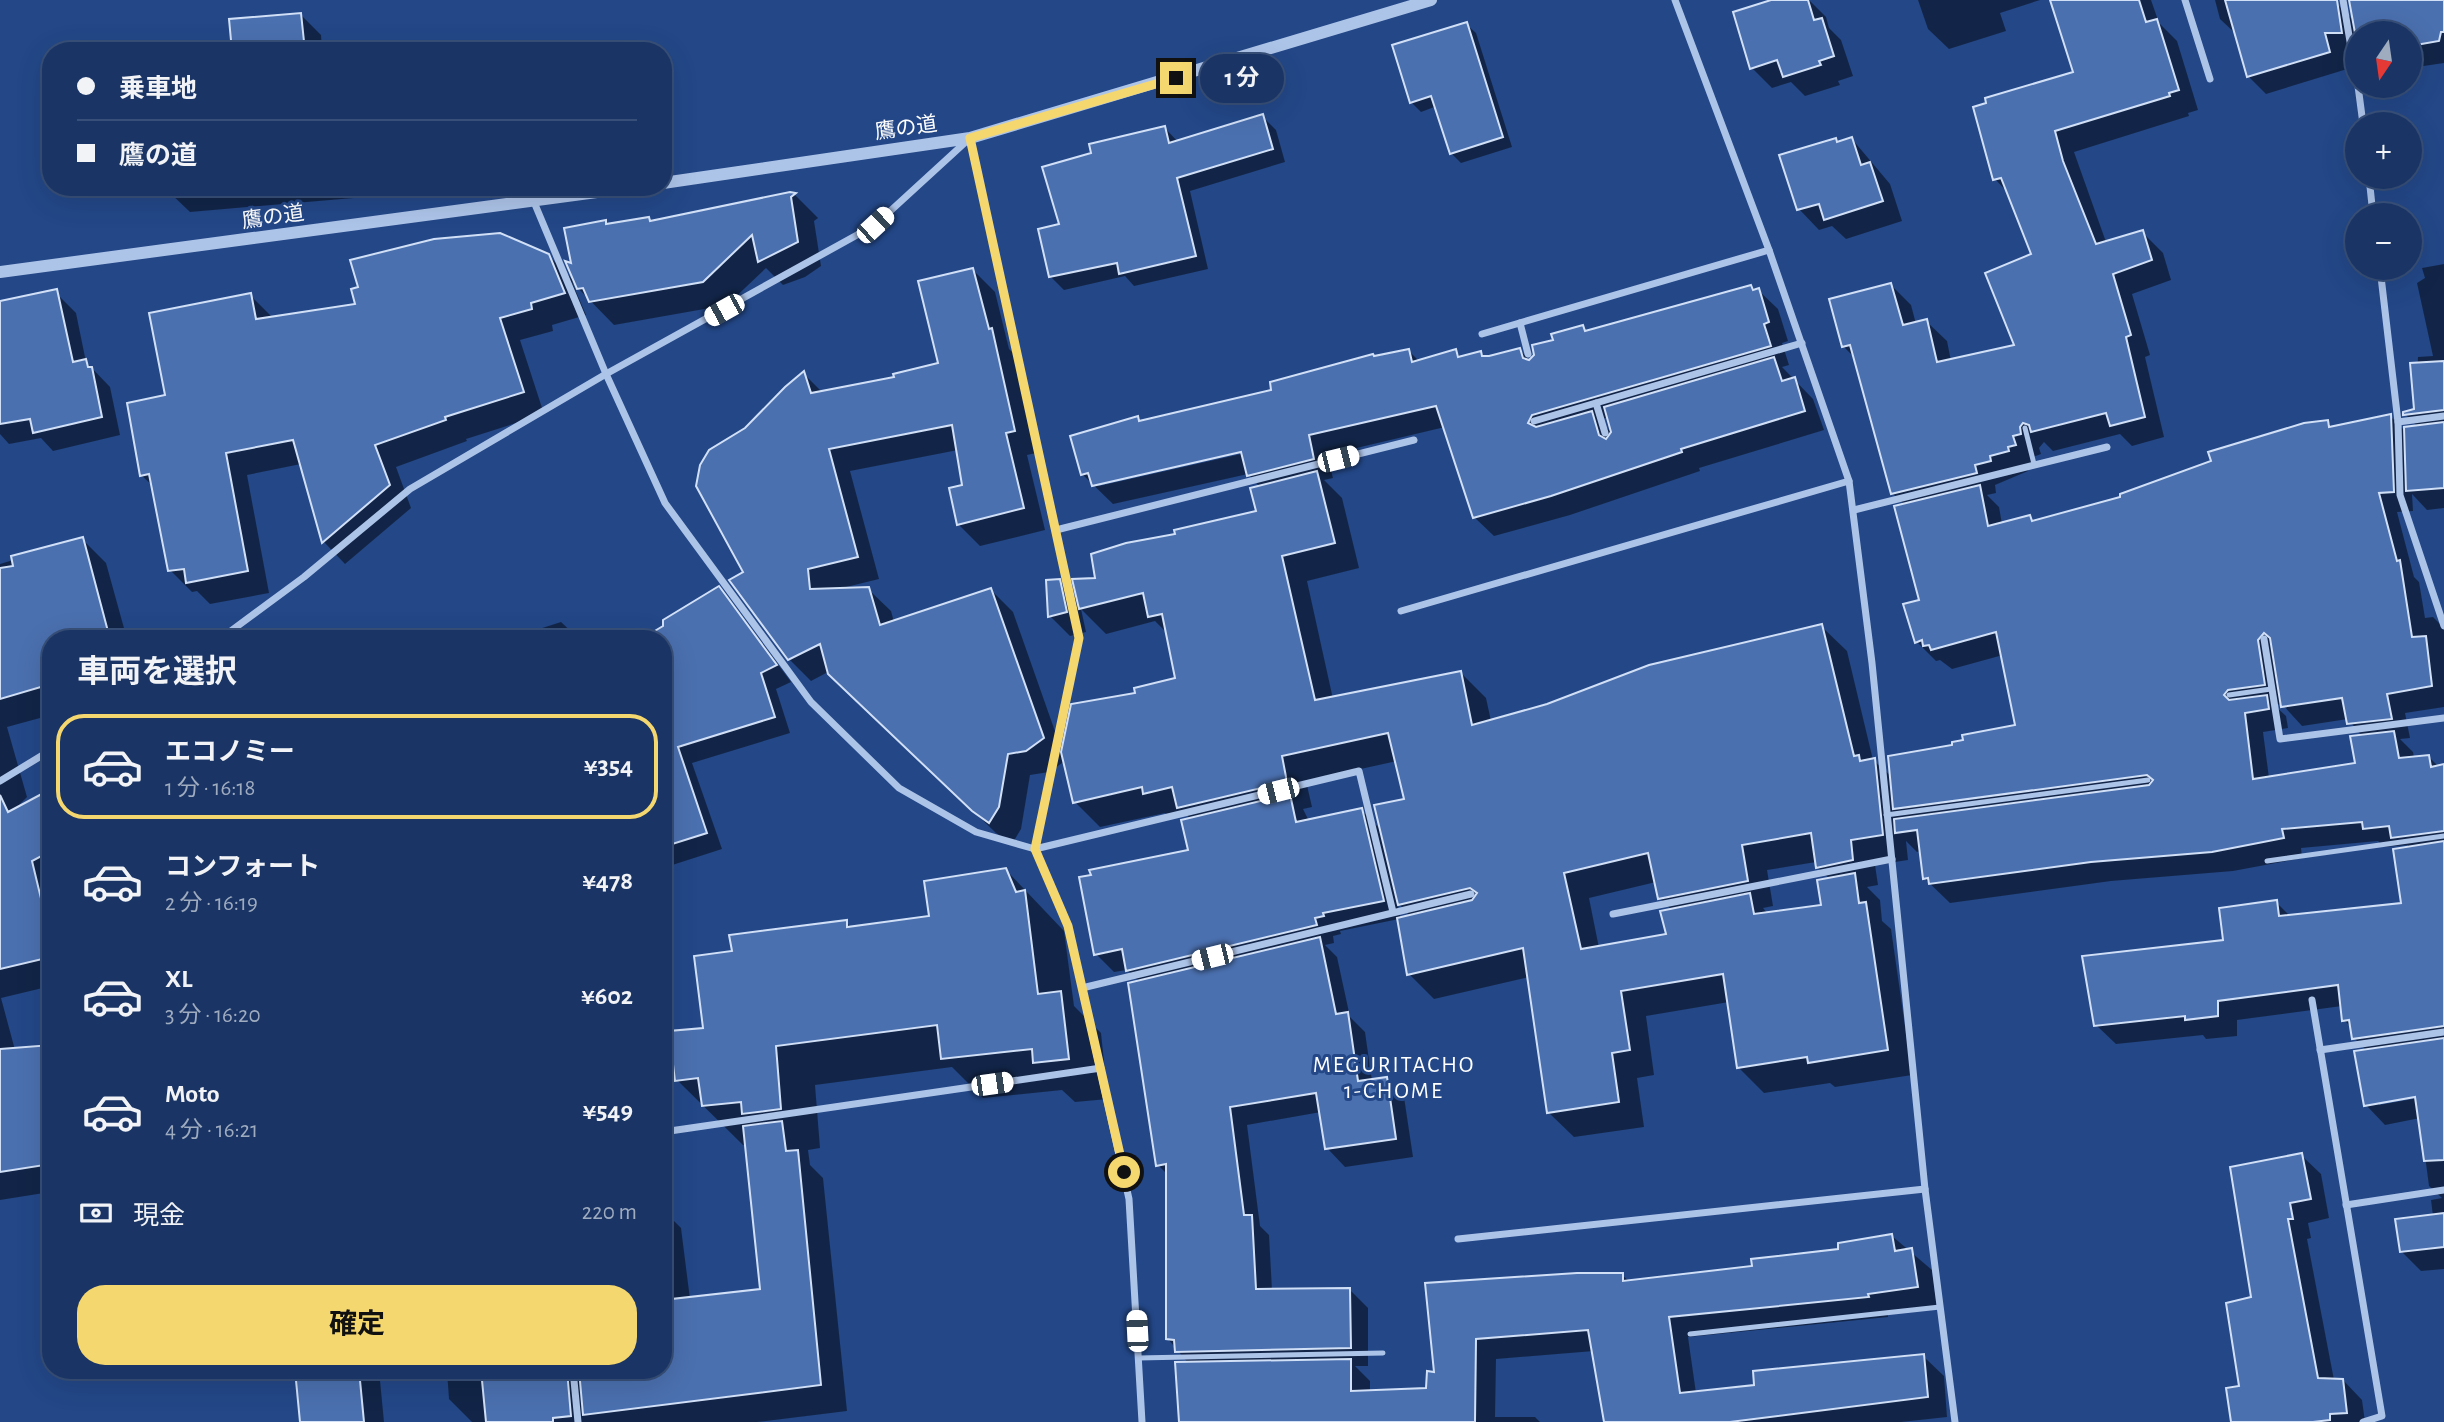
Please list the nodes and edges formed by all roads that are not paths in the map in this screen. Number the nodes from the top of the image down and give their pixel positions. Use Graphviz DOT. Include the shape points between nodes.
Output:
graph roads {
  1 [pos="1431,0"];
  2 [pos="1675,0"];
  3 [pos="2185,0"];
  4 [pos="2343,0"];
  5 [pos="2347,21"];
  6 [pos="2210,79"];
  7 [pos="970,138"];
  8 [pos="672,182"];
  9 [pos="574,196"];
  10 [pos="534,202"];
  11 [pos="1769,250"];
  12 [pos="0,272"];
  13 [pos="2381,280"];
  14 [pos="1520,323"];
  15 [pos="1482,334"];
  16 [pos="1802,343"];
  17 [pos="1528,354"];
  18 [pos="606,374"];
  19 [pos="1596,403"];
  20 [pos="2444,416"];
  21 [pos="1534,421"];
  22 [pos="2398,422"];
  23 [pos="2025,428"];
  24 [pos="1605,433"];
  25 [pos="1414,440"];
  26 [pos="2107,447"];
  27 [pos="2034,464"];
  28 [pos="1849,481"];
  29 [pos="1854,510"];
  30 [pos="1056,530"];
  31 [pos="1401,611"];
  32 [pos="2444,626"];
  33 [pos="232,630"];
  34 [pos="2264,639"];
  35 [pos="2272,689"];
  36 [pos="2229,695"];
  37 [pos="2444,718"];
  38 [pos="42,755"];
  39 [pos="2148,780"];
  40 [pos="0,781"];
  41 [pos="1886,815"];
  42 [pos="2444,836"];
  43 [pos="1035,849"];
  44 [pos="1892,859"];
  45 [pos="2267,861"];
  46 [pos="1471,894"];
  47 [pos="1393,912"];
  48 [pos="1613,914"];
  49 [pos="1082,988"];
  50 [pos="2312,1000"];
  51 [pos="2444,1032"];
  52 [pos="2320,1050"];
  53 [pos="1101,1068"];
  54 [pos="672,1131"];
  55 [pos="1925,1189"];
  56 [pos="2444,1191"];
  57 [pos="2346,1205"];
  58 [pos="1458,1239"];
  59 [pos="1940,1307"];
  60 [pos="1690,1334"];
  61 [pos="1384,1353"];
  62 [pos="1138,1358"];
  63 [pos="574,1379"];
  64 [pos="578,1422"];
  65 [pos="1142,1422"];
  66 [pos="1955,1422"];
  67 [pos="2363,1422"];
  1 -- 7 [label="street, 鷹の道"];
  2 -- 11 [label="street"];
  3 -- 6 [label="street"];
  4 -- 5 [label="street"];
  7 -- 8 [label="street, 鷹の道"];
  7 -- 18 [label="street" via="875,225"];
  7 -- 30 [label="street"];
  9 -- 10 [label="street, 鷹の道"];
  10 -- 12 [label="street, 鷹の道"];
  10 -- 18 [label="street"];
  11 -- 14 [label="street"];
  11 -- 16 [label="street"];
  13 -- 22 [label="street"];
  14 -- 15 [label="street"];
  14 -- 17 [label="street"];
  16 -- 19 [label="street"];
  16 -- 28 [label="street"];
  18 -- 33 [label="street" via="410,489"];
  18 -- 43 [label="street" via="665,503 811,702 898,788 976,832"];
  19 -- 21 [label="street"];
  19 -- 24 [label="street"];
  20 -- 22 [label="street"];
  22 -- 32 [label="street" via="2400,495"];
  23 -- 27 [label="lane"];
  25 -- 30 [label="street"];
  26 -- 27 [label="street"];
  27 -- 29 [label="street"];
  28 -- 29 [label="street"];
  28 -- 31 [label="street"];
  29 -- 41 [label="street"];
  30 -- 43 [label="street" via="1079,638"];
  34 -- 35 [label="street"];
  35 -- 36 [label="lane"];
  35 -- 37 [label="street" via="2280,739"];
  38 -- 40 [label="street"];
  39 -- 41 [label="lane"];
  41 -- 44 [label="street"];
  42 -- 45 [label="lane"];
  43 -- 47 [label="street" via="1359,771"];
  43 -- 49 [label="street" via="1068,926"];
  44 -- 48 [label="street"];
  44 -- 55 [label="street"];
  46 -- 47 [label="street"];
  47 -- 49 [label="street"];
  49 -- 53 [label="street"];
  50 -- 52 [label="street"];
  51 -- 52 [label="street"];
  52 -- 57 [label="street"];
  53 -- 54 [label="street"];
  53 -- 62 [label="street" via="1129,1199"];
  55 -- 58 [label="street"];
  55 -- 59 [label="street"];
  56 -- 57 [label="street"];
  57 -- 67 [label="street" via="2382,1416"];
  59 -- 60 [label="lane"];
  59 -- 66 [label="street"];
  61 -- 62 [label="lane"];
  62 -- 65 [label="street"];
  63 -- 64 [label="street"];
}
